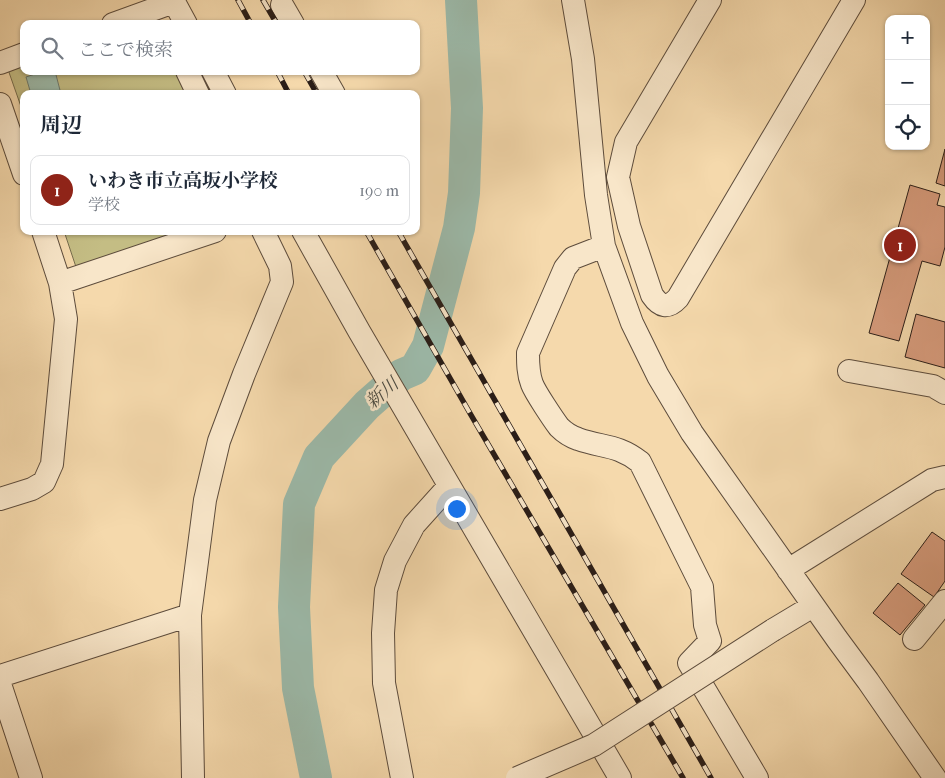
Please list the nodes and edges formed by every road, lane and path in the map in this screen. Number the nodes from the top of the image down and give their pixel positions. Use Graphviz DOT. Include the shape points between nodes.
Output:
graph roads {
  1 [pos="573,0"];
  2 [pos="710,0"];
  3 [pos="854,0"];
  4 [pos="284,2"];
  5 [pos="167,9"];
  6 [pos="127,20"];
  7 [pos="181,20"];
  8 [pos="292,20"];
  9 [pos="20,56"];
  10 [pos="0,63"];
  11 [pos="189,75"];
  12 [pos="214,75"];
  13 [pos="323,75"];
  14 [pos="196,90"];
  15 [pos="223,90"];
  16 [pos="332,90"];
  17 [pos="0,104"];
  18 [pos="626,142"];
  19 [pos="590,143"];
  20 [pos="20,162"];
  21 [pos="44,235"];
  22 [pos="203,235"];
  23 [pos="265,235"];
  24 [pos="304,235"];
  25 [pos="604,246"];
  26 [pos="60,283"];
  27 [pos="849,371"];
  28 [pos="945,393"];
  29 [pos="444,477"];
  30 [pos="945,477"];
  31 [pos="0,499"];
  32 [pos="788,570"];
  33 [pos="945,601"];
  34 [pos="813,606"];
  35 [pos="190,616"];
  36 [pos="914,639"];
  37 [pos="0,676"];
  38 [pos="0,684"];
  39 [pos="31,778"];
  40 [pos="193,778"];
  41 [pos="402,778"];
  42 [pos="517,778"];
  43 [pos="620,778"];
  44 [pos="756,778"];
  45 [pos="935,778"];
  1 -- 19 [label="street" via="583,59"];
  2 -- 18 [label="street"];
  3 -- 18 [label="street" via="672,304 663,305 652,295 629,226 618,177"];
  4 -- 8 [label="street"];
  5 -- 6 [label="street"];
  5 -- 7 [label="street"];
  9 -- 10 [label="street"];
  11 -- 14 [label="street"];
  12 -- 15 [label="street"];
  13 -- 16 [label="street"];
  17 -- 20 [label="street"];
  18 -- 19 [label="street"];
  19 -- 25 [label="street"];
  21 -- 26 [label="street"];
  22 -- 26 [label="street"];
  23 -- 35 [label="street" via="280,266 282,282 220,441 205,500"];
  24 -- 29 [label="street"];
  25 -- 32 [label="street" via="632,323 658,376 692,433"];
  25 -- 44 [label="street" via="573,258 565,268 528,353 532,383 559,427 568,434 617,448 640,462 702,587 710,641 689,663"];
  26 -- 31 [label="street" via="66,319 52,464 44,482"];
  27 -- 28 [label="street" via="933,386"];
  29 -- 41 [label="street" via="395,561 386,590 382,633 384,683"];
  29 -- 43 [label="street"];
  30 -- 32 [label="street" via="932,480"];
  32 -- 34 [label="street"];
  33 -- 36 [label="street"];
  34 -- 42 [label="street, bridge" via="594,745"];
  34 -- 45 [label="street"];
  35 -- 37 [label="street"];
  35 -- 40 [label="street"];
  38 -- 39 [label="street"];
}
